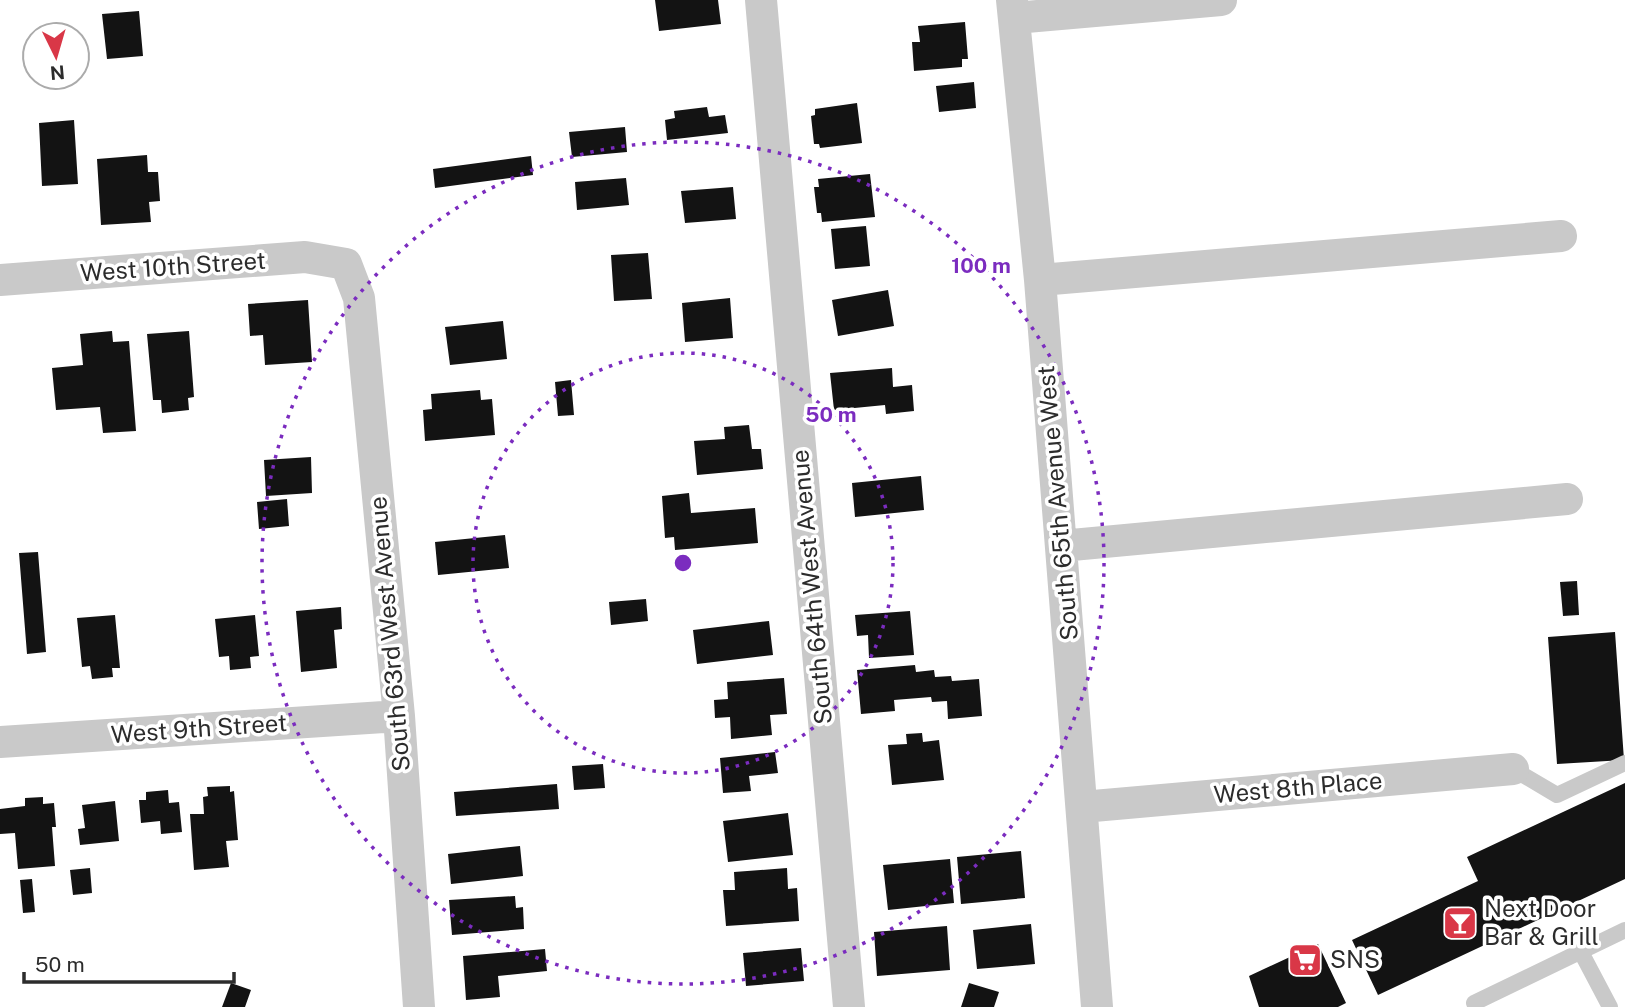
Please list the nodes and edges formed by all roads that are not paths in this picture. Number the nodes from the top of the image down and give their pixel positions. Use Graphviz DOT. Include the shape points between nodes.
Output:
graph roads {
  1 [pos="761,0"];
  2 [pos="1222,0"];
  3 [pos="1013,9"];
  4 [pos="1562,236"];
  5 [pos="346,264"];
  6 [pos="0,280"];
  7 [pos="1040,280"];
  8 [pos="1567,499"];
  9 [pos="1061,545"];
  10 [pos="399,716"];
  11 [pos="0,742"];
  12 [pos="1625,763"];
  13 [pos="1513,769"];
  14 [pos="1082,807"];
  15 [pos="1625,930"];
  16 [pos="1581,952"];
  17 [pos="1472,1005"];
  18 [pos="419,1007"];
  19 [pos="849,1007"];
  20 [pos="1097,1007"];
  21 [pos="1610,1007"];
  1 -- 19 [label="street, South 64th West Avenue"];
  2 -- 3 [label="street"];
  3 -- 7 [label="street, South 65th Avenue West"];
  4 -- 7 [label="street"];
  5 -- 6 [label="street, West 10th Street" via="305,257"];
  5 -- 10 [label="street, South 63rd West Avenue" via="359,298"];
  7 -- 9 [label="street, South 65th Avenue West"];
  8 -- 9 [label="street"];
  9 -- 14 [label="street, South 65th Avenue West"];
  10 -- 11 [label="street, West 9th Street"];
  10 -- 18 [label="street, South 63rd West Avenue"];
  12 -- 13 [label="lane" via="1557,795"];
  13 -- 14 [label="street, West 8th Place"];
  14 -- 20 [label="street, South 65th Avenue West"];
  15 -- 16 [label="lane"];
  16 -- 17 [label="lane"];
  16 -- 21 [label="lane"];
}
